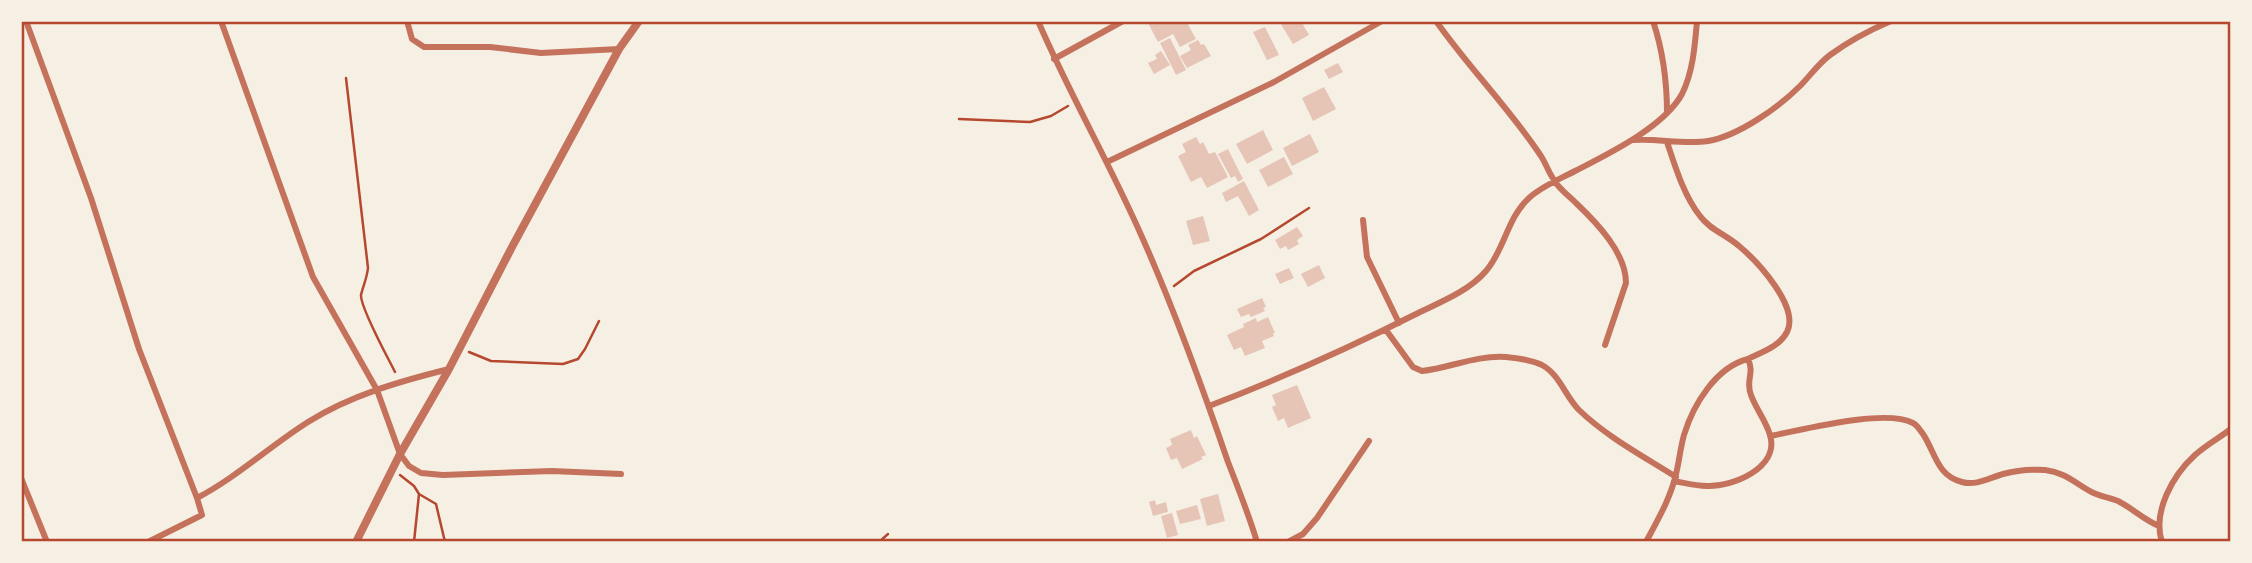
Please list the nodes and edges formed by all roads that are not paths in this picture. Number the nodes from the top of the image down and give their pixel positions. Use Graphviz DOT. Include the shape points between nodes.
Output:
graph roads {
  1 [pos="26,21"];
  2 [pos="221,21"];
  3 [pos="407,21"];
  4 [pos="639,21"];
  5 [pos="1038,21"];
  6 [pos="1123,21"];
  7 [pos="1382,21"];
  8 [pos="1436,21"];
  9 [pos="1653,21"];
  10 [pos="1698,21"];
  11 [pos="1891,21"];
  12 [pos="619,49"];
  13 [pos="1054,58"];
  14 [pos="1667,113"];
  15 [pos="1631,140"];
  16 [pos="1667,142"];
  17 [pos="1107,162"];
  18 [pos="1555,181"];
  19 [pos="1363,220"];
  20 [pos="1399,323"];
  21 [pos="1386,330"];
  22 [pos="1605,345"];
  23 [pos="1748,359"];
  24 [pos="449,369"];
  25 [pos="377,390"];
  26 [pos="1209,406"];
  27 [pos="2231,429"];
  28 [pos="1770,436"];
  29 [pos="1369,441"];
  30 [pos="400,454"];
  31 [pos="621,474"];
  32 [pos="21,478"];
  33 [pos="1675,479"];
  34 [pos="197,498"];
  35 [pos="2159,526"];
  36 [pos="47,542"];
  37 [pos="148,542"];
  38 [pos="356,542"];
  39 [pos="1257,542"];
  40 [pos="1288,542"];
  41 [pos="1646,542"];
  42 [pos="2162,542"];
  1 -- 34 [label="street" via="91,198 139,349"];
  2 -- 25 [label="street" via="313,276"];
  3 -- 12 [label="street" via="412,39 424,47 541,53"];
  4 -- 12 [label="street"];
  5 -- 13 [label="street"];
  6 -- 13 [label="street"];
  7 -- 17 [label="street" via="1274,82"];
  8 -- 18 [label="street" via="1527,137"];
  9 -- 14 [label="street" via="1667,85"];
  10 -- 14 [label="street" via="1688,79"];
  11 -- 16 [label="street" via="1828,57 1782,101 1740,130 1708,141"];
  12 -- 24 [label="street"];
  13 -- 17 [label="street"];
  14 -- 15 [label="street"];
  15 -- 16 [label="street"];
  15 -- 18 [label="street"];
  16 -- 23 [label="street" via="1702,219 1743,249 1785,303 1790,325 1783,338"];
  17 -- 26 [label="street"];
  18 -- 20 [label="street" via="1518,209 1486,271 1450,298"];
  18 -- 22 [label="street" via="1598,226 1624,267 1626,283"];
  19 -- 20 [label="street" via="1367,257"];
  20 -- 21 [label="street"];
  21 -- 26 [label="street"];
  21 -- 33 [label="street" via="1413,367 1422,371 1482,357 1542,365 1578,409"];
  23 -- 28 [label="street" via="1752,368 1749,391"];
  23 -- 33 [label="street" via="1724,369 1696,407 1684,434"];
  24 -- 25 [label="street"];
  24 -- 30 [label="street"];
  25 -- 30 [label="street"];
  25 -- 34 [label="street" via="309,422"];
  26 -- 39 [label="street"];
  27 -- 35 [label="street" via="2187,464 2164,502"];
  28 -- 33 [label="street" via="1765,461 1740,480 1706,486"];
  28 -- 35 [label="street" via="1855,421 1906,420 1922,432 1951,478 1975,483 2028,470 2058,473"];
  29 -- 40 [label="street" via="1317,518"];
  30 -- 31 [label="street" via="421,473 443,475"];
  30 -- 38 [label="street"];
  32 -- 36 [label="street"];
  33 -- 41 [label="street"];
  34 -- 37 [label="street" via="202,515"];
  35 -- 42 [label="street"];
}
